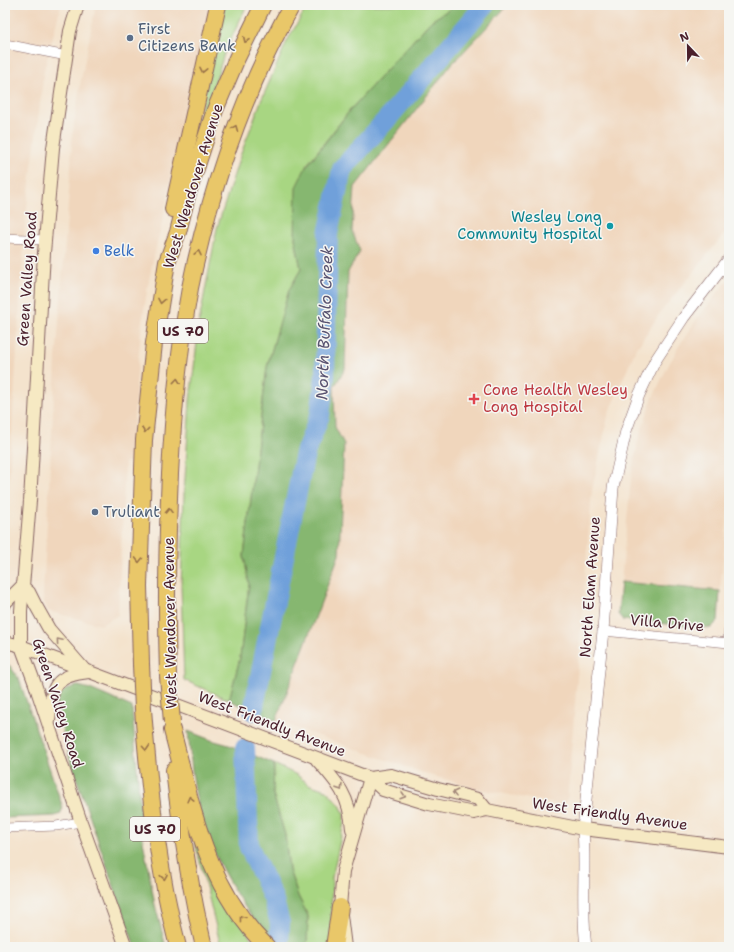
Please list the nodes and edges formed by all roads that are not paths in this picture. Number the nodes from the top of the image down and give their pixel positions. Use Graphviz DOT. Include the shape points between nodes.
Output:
graph roads {
  1 [pos="78,5"];
  2 [pos="218,5"];
  3 [pos="263,5"];
  4 [pos="292,5"];
  5 [pos="5,44"];
  6 [pos="67,56"];
  7 [pos="5,238"];
  8 [pos="45,240"];
  9 [pos="729,259"];
  10 [pos="167,262"];
  11 [pos="22,586"];
  12 [pos="5,603"];
  13 [pos="729,628"];
  14 [pos="603,631"];
  15 [pos="5,642"];
  16 [pos="728,643"];
  17 [pos="21,646"];
  18 [pos="88,671"];
  19 [pos="172,726"];
  20 [pos="49,728"];
  21 [pos="315,758"];
  22 [pos="370,778"];
  23 [pos="487,810"];
  24 [pos="81,822"];
  25 [pos="5,828"];
  26 [pos="583,828"];
  27 [pos="353,835"];
  28 [pos="729,847"];
  29 [pos="340,907"];
  30 [pos="126,947"];
  31 [pos="178,947"];
  32 [pos="204,947"];
  33 [pos="267,947"];
  34 [pos="334,947"];
  35 [pos="345,947"];
  36 [pos="586,947"];
  1 -- 6 [label="main road, Green Valley Road" via="70,31"];
  2 -- 10 [label="highway, one-way" via="172,212 166,244"];
  3 -- 10 [label="highway, West Wendover Avenue / US 70, one-way" via="215,110"];
  19 -- 4 [label="highway, West Wendover Avenue / US 70, one-way, bridge" via="168,676 167,564 173,417 190,288 216,184 233,134"];
  5 -- 6 [label="street"];
  6 -- 8 [label="main road, Green Valley Road" via="53,148"];
  7 -- 8 [label="street"];
  8 -- 11 [label="main road, Green Valley Road" via="30,501"];
  9 -- 14 [label="street, North Elam Avenue" via="684,317 655,361 626,431 613,488"];
  10 -- 31 [label="highway, West Wendover Avenue / US 70, one-way, bridge" via="154,343 144,440 139,578 146,759 153,816"];
  11 -- 12 [label="main road"];
  11 -- 17 [label="main road, Green Valley Road"];
  18 -- 11 [label="main road, one-way" via="49,629 30,592"];
  13 -- 16 [label="street"];
  14 -- 16 [label="street, Villa Drive"];
  14 -- 26 [label="street, North Elam Avenue"];
  15 -- 17 [label="main road, West Friendly Avenue"];
  17 -- 18 [label="main road, West Friendly Avenue"];
  17 -- 20 [label="main road, Green Valley Road"];
  18 -- 20 [label="main road" via="67,676 56,685 52,692"];
  18 -- 21 [label="main road, West Friendly Avenue"];
  19 -- 32 [label="highway, West Wendover Avenue / US 70" via="180,822 188,875"];
  33 -- 19 [label="highway, one-way" via="234,908 216,876 192,809"];
  20 -- 24 [label="main road, Green Valley Road"];
  21 -- 22 [label="main road, West Friendly Avenue"];
  21 -- 27 [label="main road, one-way" via="332,776 345,796"];
  22 -- 23 [label="main road, West Friendly Avenue, one-way" via="383,790 430,804 474,813"];
  23 -- 22 [label="main road, West Friendly Avenue, one-way" via="478,799 391,775"];
  22 -- 27 [label="main road"];
  23 -- 26 [label="main road, West Friendly Avenue"];
  24 -- 25 [label="street" via="56,826"];
  24 -- 30 [label="main road, Green Valley Road"];
  26 -- 28 [label="main road, West Friendly Avenue"];
  26 -- 36 [label="street, North Elam Avenue"];
  27 -- 29 [label="main road" via="343,871"];
  29 -- 34 [label="highway"];
  29 -- 35 [label="main road"];
}
